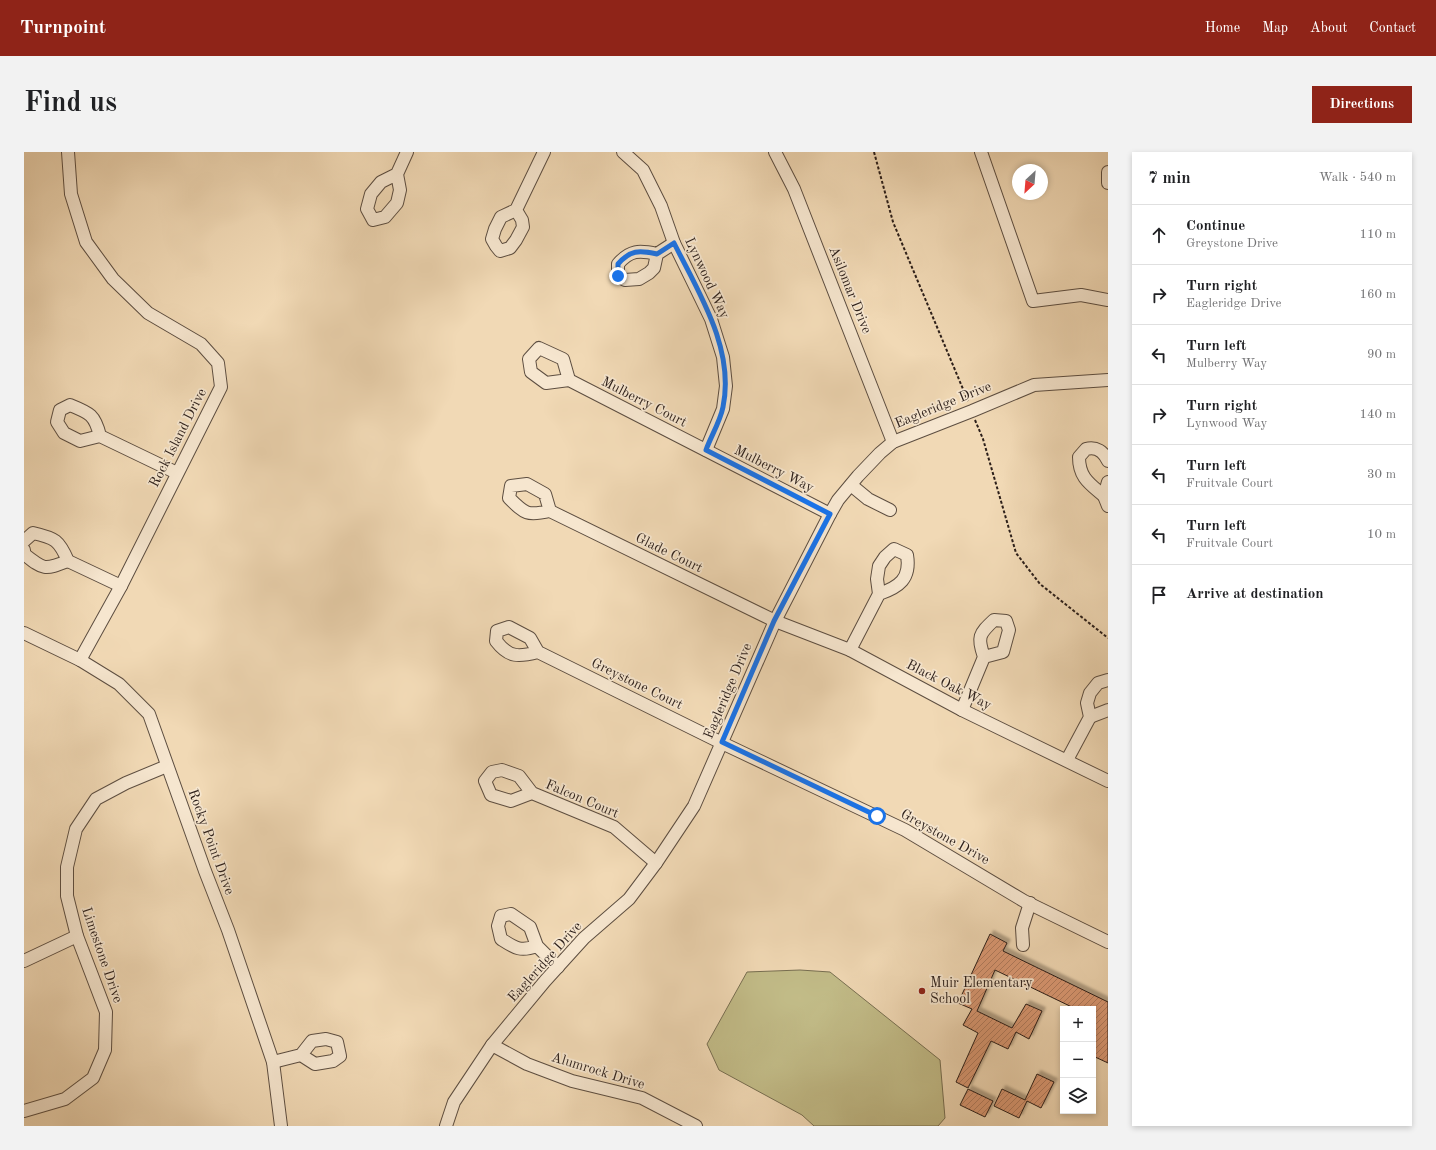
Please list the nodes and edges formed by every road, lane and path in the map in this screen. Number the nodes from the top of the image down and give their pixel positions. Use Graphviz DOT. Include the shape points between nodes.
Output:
graph roads {
  1 [pos="68,152"];
  2 [pos="407,152"];
  3 [pos="544,152"];
  4 [pos="623,152"];
  5 [pos="775,152"];
  6 [pos="981,152"];
  7 [pos="1108,172"];
  8 [pos="397,174"];
  9 [pos="1108,183"];
  10 [pos="516,210"];
  11 [pos="674,243"];
  12 [pos="657,254"];
  13 [pos="1108,300"];
  14 [pos="569,380"];
  15 [pos="1108,380"];
  16 [pos="100,436"];
  17 [pos="893,442"];
  18 [pos="706,450"];
  19 [pos="1108,461"];
  20 [pos="177,473"];
  21 [pos="1108,482"];
  22 [pos="851,485"];
  23 [pos="1106,501"];
  24 [pos="890,510"];
  25 [pos="550,511"];
  26 [pos="830,514"];
  27 [pos="24,541"];
  28 [pos="24,550"];
  29 [pos="68,561"];
  30 [pos="121,586"];
  31 [pos="879,594"];
  32 [pos="774,621"];
  33 [pos="24,633"];
  34 [pos="850,650"];
  35 [pos="538,652"];
  36 [pos="984,657"];
  37 [pos="80,660"];
  38 [pos="1108,680"];
  39 [pos="962,710"];
  40 [pos="1108,710"];
  41 [pos="1090,717"];
  42 [pos="722,742"];
  43 [pos="1067,760"];
  44 [pos="167,766"];
  45 [pos="1108,781"];
  46 [pos="532,793"];
  47 [pos="656,863"];
  48 [pos="1030,903"];
  49 [pos="77,936"];
  50 [pos="1108,942"];
  51 [pos="1023,944"];
  52 [pos="537,946"];
  53 [pos="24,961"];
  54 [pos="558,966"];
  55 [pos="492,1045"];
  56 [pos="301,1055"];
  57 [pos="273,1062"];
  58 [pos="24,1111"];
  59 [pos="281,1126"];
  60 [pos="446,1126"];
  61 [pos="696,1126"];
  1 -- 20 [label="street, Rock Island Drive" via="71,194 86,242 112,278 148,313 201,344 218,363 221,387"];
  2 -- 8 [label="street"];
  3 -- 10 [label="street"];
  4 -- 11 [label="street, Lynwood Way" via="643,170 661,206"];
  5 -- 17 [label="street, Asilomar Drive" via="794,189"];
  6 -- 13 [label="street" via="1033,301 1081,295"];
  7 -- 9 [label="street"];
  11 -- 12 [label="street"];
  11 -- 18 [label="street, Lynwood Way" via="711,319 723,357 726,386 723,409"];
  14 -- 18 [label="street, Mulberry Court"];
  15 -- 17 [label="street, Eagleridge Drive" via="1034,385"];
  16 -- 20 [label="street"];
  17 -- 22 [label="street, Eagleridge Drive"];
  18 -- 26 [label="street, Mulberry Way"];
  19 -- 23 [label="street" via="1105,454 1090,448 1079,457 1080,471"];
  20 -- 30 [label="street, Rock Island Drive"];
  21 -- 23 [label="street"];
  22 -- 24 [label="street" via="868,499"];
  22 -- 26 [label="street, Eagleridge Drive"];
  25 -- 32 [label="street, Glade Court"];
  26 -- 32 [label="street, Eagleridge Drive"];
  27 -- 29 [label="street" via="33,533 48,537 61,546"];
  28 -- 29 [label="street" via="24,554 39,566 50,568"];
  29 -- 30 [label="street"];
  30 -- 37 [label="street, Rock Island Drive"];
  31 -- 34 [label="street"];
  32 -- 34 [label="street, Black Oak Way"];
  32 -- 42 [label="street, Eagleridge Drive"];
  33 -- 37 [label="street, Rocky Point Drive"];
  34 -- 39 [label="street, Black Oak Way"];
  35 -- 42 [label="street, Greystone Court"];
  36 -- 39 [label="street"];
  37 -- 44 [label="street, Rocky Point Drive" via="118,684 149,714"];
  38 -- 41 [label="street" via="1098,683 1090,693 1087,703"];
  39 -- 43 [label="street, Black Oak Way"];
  40 -- 41 [label="street"];
  41 -- 43 [label="street"];
  42 -- 47 [label="street, Eagleridge Drive" via="694,806"];
  42 -- 48 [label="street, Greystone Drive" via="905,830"];
  43 -- 45 [label="street, Black Oak Way"];
  44 -- 49 [label="street, Limestone Drive" via="126,783 96,800 76,829 67,867 67,896"];
  44 -- 57 [label="street, Rocky Point Drive" via="228,930"];
  46 -- 47 [label="street, Falcon Court" via="614,828"];
  47 -- 54 [label="street, Eagleridge Drive" via="629,899 584,938"];
  48 -- 50 [label="street, Greystone Drive"];
  48 -- 51 [label="street" via="1022,928"];
  49 -- 53 [label="street"];
  49 -- 58 [label="street, Limestone Drive" via="106,1012 105,1050 93,1078 65,1099"];
  52 -- 54 [label="street"];
  54 -- 55 [label="street, Eagleridge Drive"];
  55 -- 60 [label="street, Eagleridge Drive" via="454,1102"];
  55 -- 61 [label="street, Alumrock Drive" via="527,1064 572,1081 642,1098"];
  56 -- 57 [label="street"];
  57 -- 59 [label="street, Rocky Point Drive"];
}
